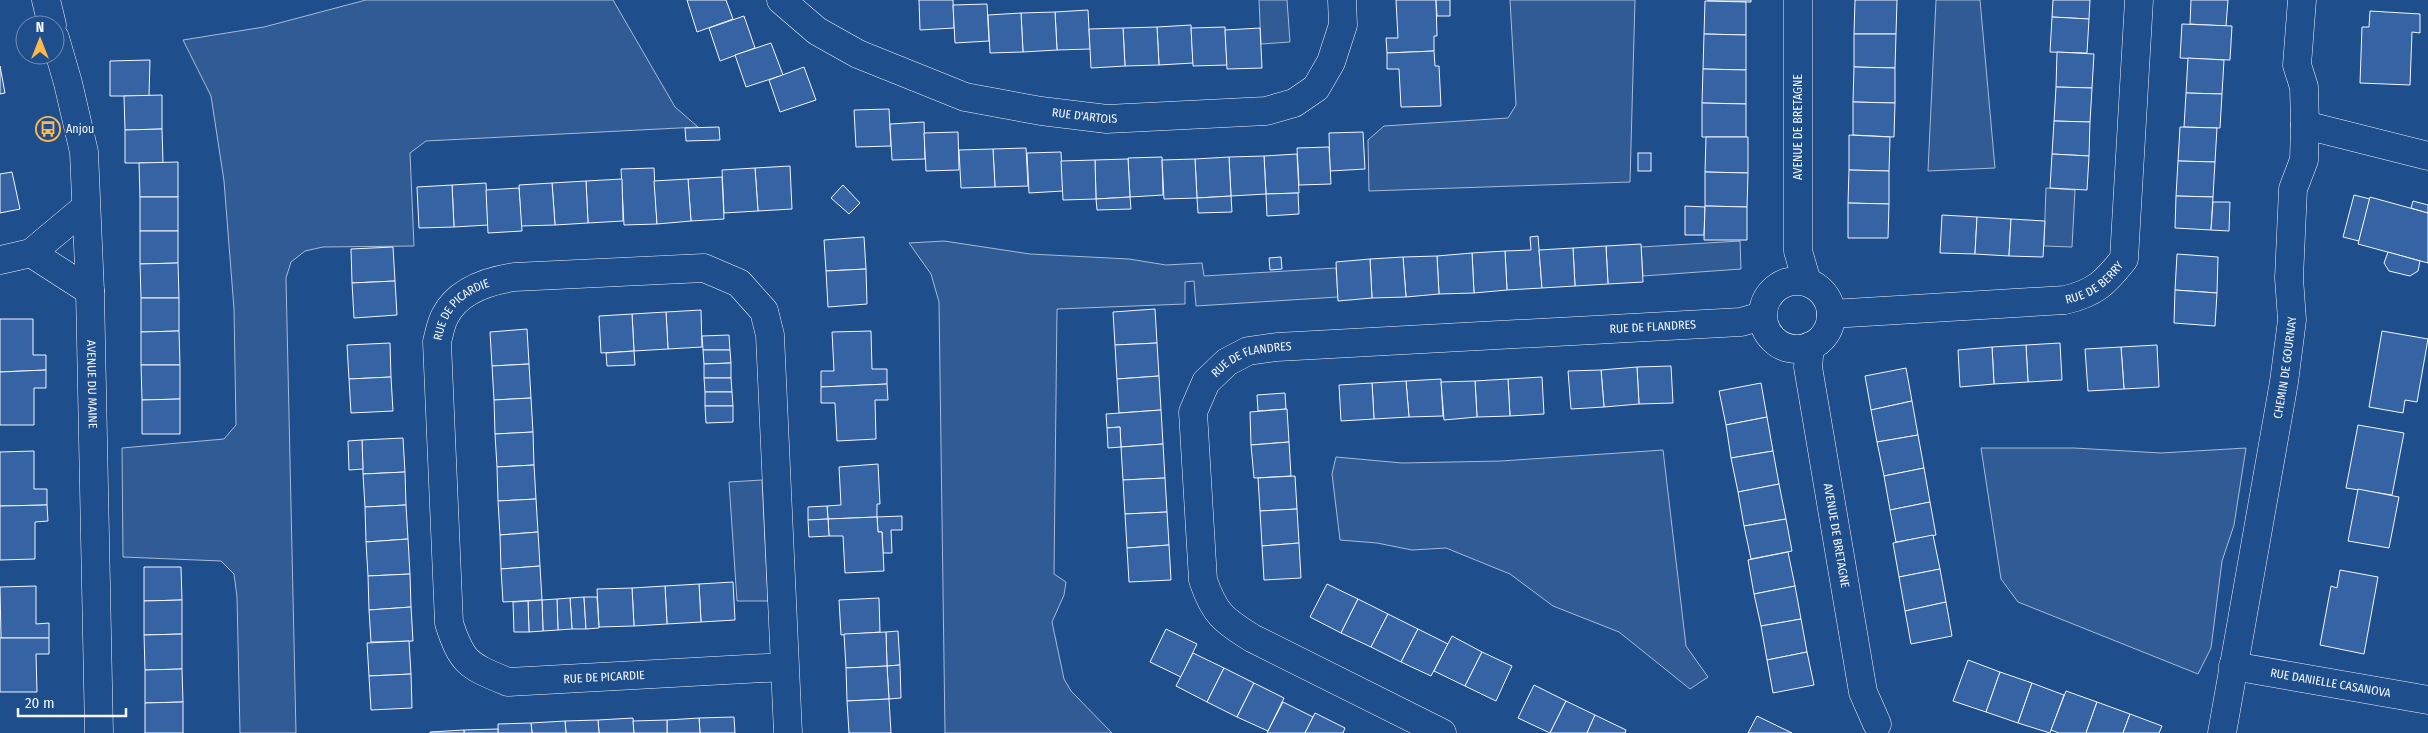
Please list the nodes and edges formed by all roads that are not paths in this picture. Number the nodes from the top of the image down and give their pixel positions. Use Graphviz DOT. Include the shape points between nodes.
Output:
graph roads {
  1 [pos="46,0"];
  2 [pos="781,0"];
  3 [pos="1342,0"];
  4 [pos="1798,0"];
  5 [pos="2140,0"];
  6 [pos="2302,0"];
  7 [pos="50,15"];
  8 [pos="62,65"];
  9 [pos="2305,125"];
  10 [pos="2428,156"];
  11 [pos="86,208"];
  12 [pos="31,253"];
  13 [pos="0,260"];
  14 [pos="1807,282"];
  15 [pos="90,291"];
  16 [pos="1831,314"];
  17 [pos="1762,316"];
  18 [pos="1810,346"];
  19 [pos="2233,666"];
  20 [pos="784,667"];
  21 [pos="2428,700"];
  22 [pos="1881,730"];
  23 [pos="99,733"];
  24 [pos="788,733"];
  25 [pos="1442,733"];
  26 [pos="2222,733"];
  1 -- 7 [label="street"];
  2 -- 3 [label="street, RUE D'ARTOIS" via="817,31 858,54 965,97 1107,119 1266,111 1294,103 1316,88 1331,62 1343,25"];
  4 -- 14 [label="street, AVENUE DE BRETAGNE" via="1798,252"];
  5 -- 16 [label="street, RUE DE BERRY" via="2124,259 2106,282 2082,296 2065,300"];
  6 -- 9 [label="street, CHEMIN DE GOURNAY" via="2297,65 2304,87"];
  8 -- 11 [label="street, AVENUE DU MAINE" via="81,136"];
  9 -- 10 [label="street"];
  9 -- 19 [label="street, CHEMIN DE GOURNAY" via="2304,160 2293,189 2289,278 2292,320 2284,382"];
  11 -- 12 [label="street"];
  11 -- 15 [label="street, AVENUE DU MAINE"];
  12 -- 13 [label="street"];
  12 -- 15 [label="street"];
  14 -- 16 [label="street" via="1824,294"];
  14 -- 17 [label="street" via="1796,281 1776,287 1764,305"];
  15 -- 23 [label="street, AVENUE DU MAINE"];
  16 -- 18 [label="street" via="1826,334"];
  17 -- 18 [label="street" via="1764,326 1778,344 1800,349"];
  17 -- 25 [label="street, RUE DE FLANDRES" via="1741,322 1277,347 1248,351 1227,362 1206,382 1193,412 1203,580 1211,602 1228,623 1252,638"];
  18 -- 22 [label="street, AVENUE DE BRETAGNE" via="1808,367 1863,692"];
  19 -- 21 [label="street, RUE DANIELLE CASANOVA"];
  19 -- 26 [label="street, CHEMIN DE GOURNAY"];
  20 -- 20 [label="street, RUE DE PICARDIE" via="770,335 764,311 738,283 704,268 514,277 488,281 462,296 445,315 437,342 449,623 457,649 472,667 508,682"];
  20 -- 24 [label="street, RUE DE PICARDIE"];
}
